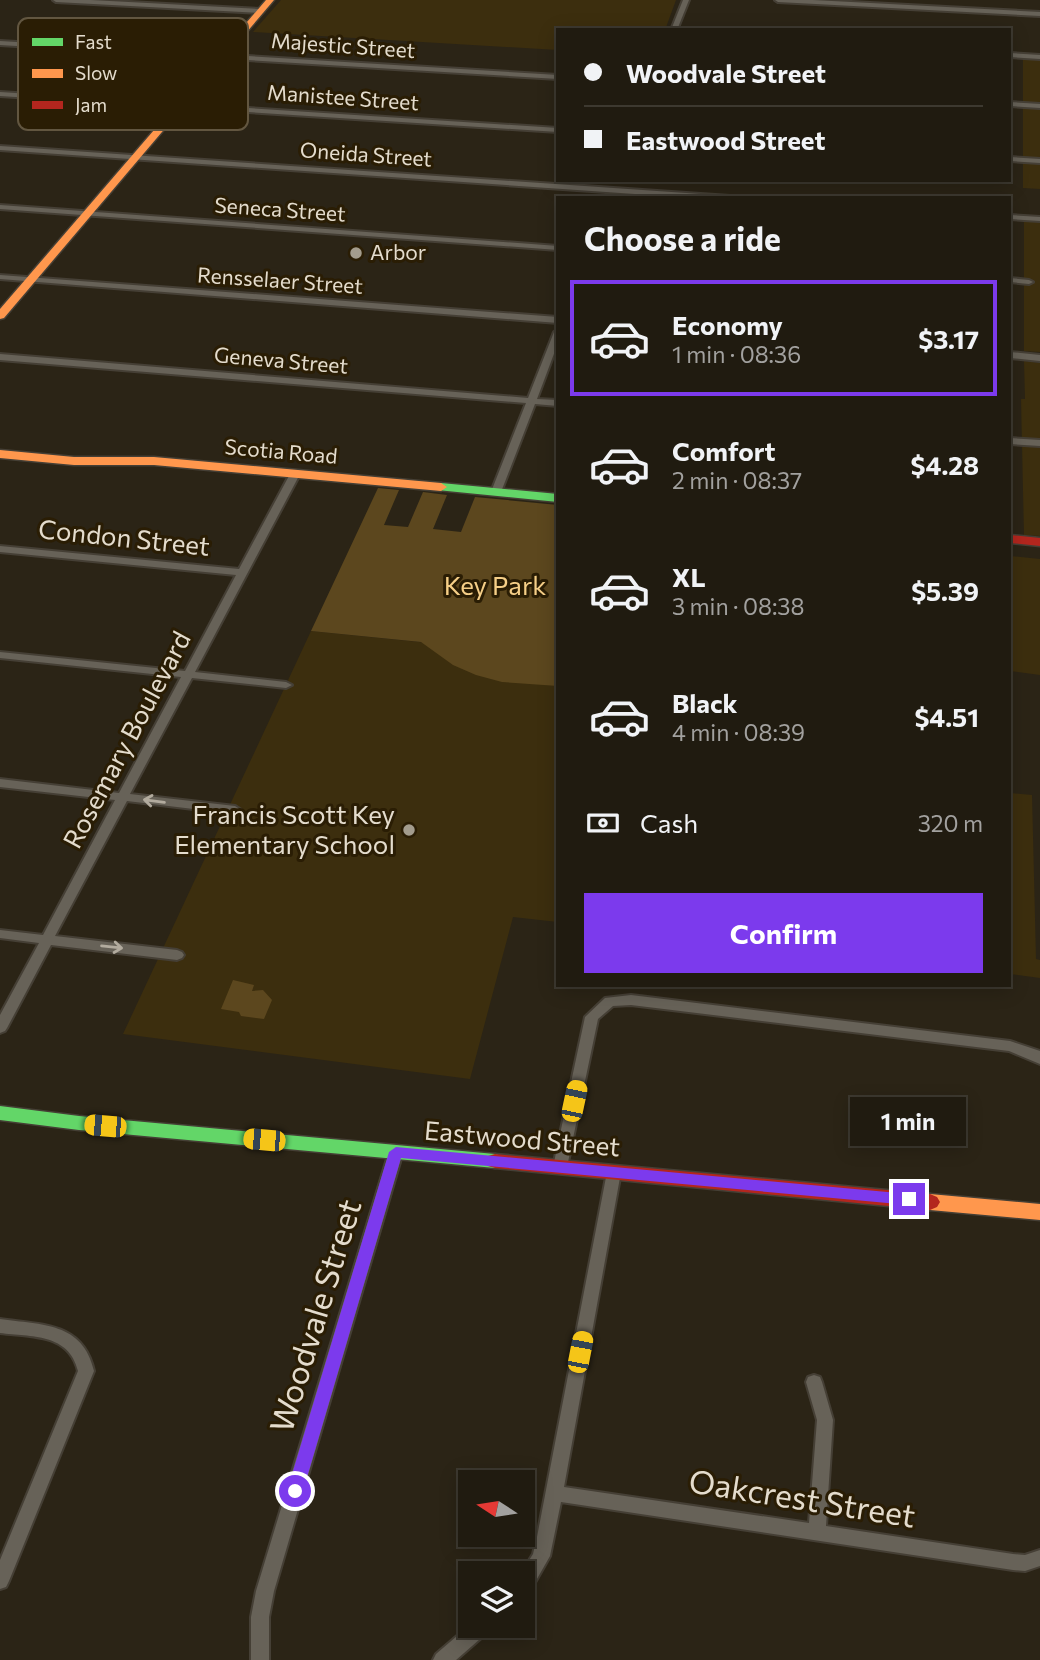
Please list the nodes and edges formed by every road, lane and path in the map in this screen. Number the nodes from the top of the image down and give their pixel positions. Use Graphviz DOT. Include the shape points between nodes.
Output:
graph roads {
  1 [pos="56,0"];
  2 [pos="685,0"];
  3 [pos="778,0"];
  4 [pos="260,6"];
  5 [pos="1040,15"];
  6 [pos="248,20"];
  7 [pos="675,28"];
  8 [pos="0,43"];
  9 [pos="18,44"];
  10 [pos="1011,55"];
  11 [pos="1040,57"];
  12 [pos="248,58"];
  13 [pos="556,77"];
  14 [pos="0,94"];
  15 [pos="18,95"];
  16 [pos="1011,104"];
  17 [pos="1040,106"];
  18 [pos="248,110"];
  19 [pos="153,130"];
  20 [pos="556,130"];
  21 [pos="0,148"];
  22 [pos="130,157"];
  23 [pos="1011,159"];
  24 [pos="1040,161"];
  25 [pos="612,194"];
  26 [pos="671,196"];
  27 [pos="0,207"];
  28 [pos="82,213"];
  29 [pos="1011,217"];
  30 [pos="1040,219"];
  31 [pos="556,248"];
  32 [pos="0,277"];
  33 [pos="24,279"];
  34 [pos="1011,280"];
  35 [pos="1029,282"];
  36 [pos="0,298"];
  37 [pos="0,316"];
  38 [pos="556,320"];
  39 [pos="556,337"];
  40 [pos="1011,355"];
  41 [pos="0,357"];
  42 [pos="1040,358"];
  43 [pos="531,401"];
  44 [pos="556,403"];
  45 [pos="1011,441"];
  46 [pos="1040,443"];
  47 [pos="0,454"];
  48 [pos="295,474"];
  49 [pos="496,492"];
  50 [pos="556,498"];
  51 [pos="1011,539"];
  52 [pos="1040,542"];
  53 [pos="0,549"];
  54 [pos="243,573"];
  55 [pos="0,655"];
  56 [pos="188,675"];
  57 [pos="286,685"];
  58 [pos="0,783"];
  59 [pos="122,797"];
  60 [pos="235,810"];
  61 [pos="0,934"];
  62 [pos="47,940"];
  63 [pos="177,955"];
  64 [pos="0,1028"];
  65 [pos="1040,1059"];
  66 [pos="0,1113"];
  67 [pos="396,1152"];
  68 [pos="560,1167"];
  69 [pos="614,1172"];
  70 [pos="1040,1212"];
  71 [pos="0,1326"];
  72 [pos="814,1382"];
  73 [pos="554,1493"];
  74 [pos="817,1531"];
  75 [pos="1040,1558"];
  76 [pos="535,1566"];
  77 [pos="0,1581"];
  78 [pos="468,1638"];
  79 [pos="260,1660"];
  80 [pos="442,1660"];
  1 -- 4 [label="street"];
  2 -- 7 [label="street"];
  3 -- 5 [label="street"];
  4 -- 6 [label="street"];
  8 -- 9 [label="street, Majestic Street"];
  10 -- 11 [label="street"];
  12 -- 13 [label="street, Majestic Street"];
  14 -- 15 [label="street, Manistee Street"];
  16 -- 17 [label="street"];
  18 -- 20 [label="street, Manistee Street"];
  19 -- 22 [label="street"];
  21 -- 22 [label="street, Oneida Street"];
  22 -- 25 [label="street, Oneida Street"];
  22 -- 28 [label="street"];
  23 -- 24 [label="street"];
  25 -- 26 [label="street, Oneida Street"];
  27 -- 28 [label="street, Seneca Street"];
  28 -- 31 [label="street, Seneca Street"];
  28 -- 33 [label="street"];
  29 -- 30 [label="street"];
  32 -- 33 [label="street, Rensselaer Street"];
  33 -- 36 [label="street"];
  33 -- 37 [label="street"];
  33 -- 38 [label="street, Rensselaer Street"];
  34 -- 35 [label="street"];
  39 -- 43 [label="street"];
  40 -- 42 [label="street"];
  41 -- 43 [label="street, Geneva Street"];
  43 -- 44 [label="street, Geneva Street"];
  43 -- 49 [label="street"];
  45 -- 46 [label="street"];
  47 -- 48 [label="street, Scotia Road"];
  48 -- 49 [label="street, Scotia Road"];
  48 -- 54 [label="street, Rosemary Boulevard"];
  49 -- 50 [label="street, Scotia Road"];
  51 -- 52 [label="street"];
  53 -- 54 [label="street, Condon Street"];
  54 -- 56 [label="street, Rosemary Boulevard"];
  55 -- 56 [label="street"];
  56 -- 57 [label="street"];
  56 -- 59 [label="street, Rosemary Boulevard"];
  58 -- 59 [label="street"];
  60 -- 59 [label="street, one-way"];
  59 -- 62 [label="street, Rosemary Boulevard"];
  61 -- 62 [label="street"];
  62 -- 63 [label="street, one-way"];
  62 -- 64 [label="street, Rosemary Boulevard"];
  65 -- 68 [label="street" via="1010,1046 610,1001 592,1017"];
  66 -- 67 [label="street, Eastwood Street"];
  67 -- 68 [label="street, Eastwood Street"];
  67 -- 79 [label="street, Woodvale Street" via="265,1591"];
  68 -- 69 [label="street, Eastwood Street"];
  69 -- 70 [label="street, Eastwood Street"];
  69 -- 73 [label="street"];
  71 -- 77 [label="street" via="72,1340 81,1350 86,1371"];
  72 -- 74 [label="street" via="825,1420"];
  73 -- 74 [label="street, Oakcrest Street"];
  73 -- 76 [label="street"];
  74 -- 75 [label="street, Oakcrest Street" via="1013,1563"];
  78 -- 80 [label="street"];
}
